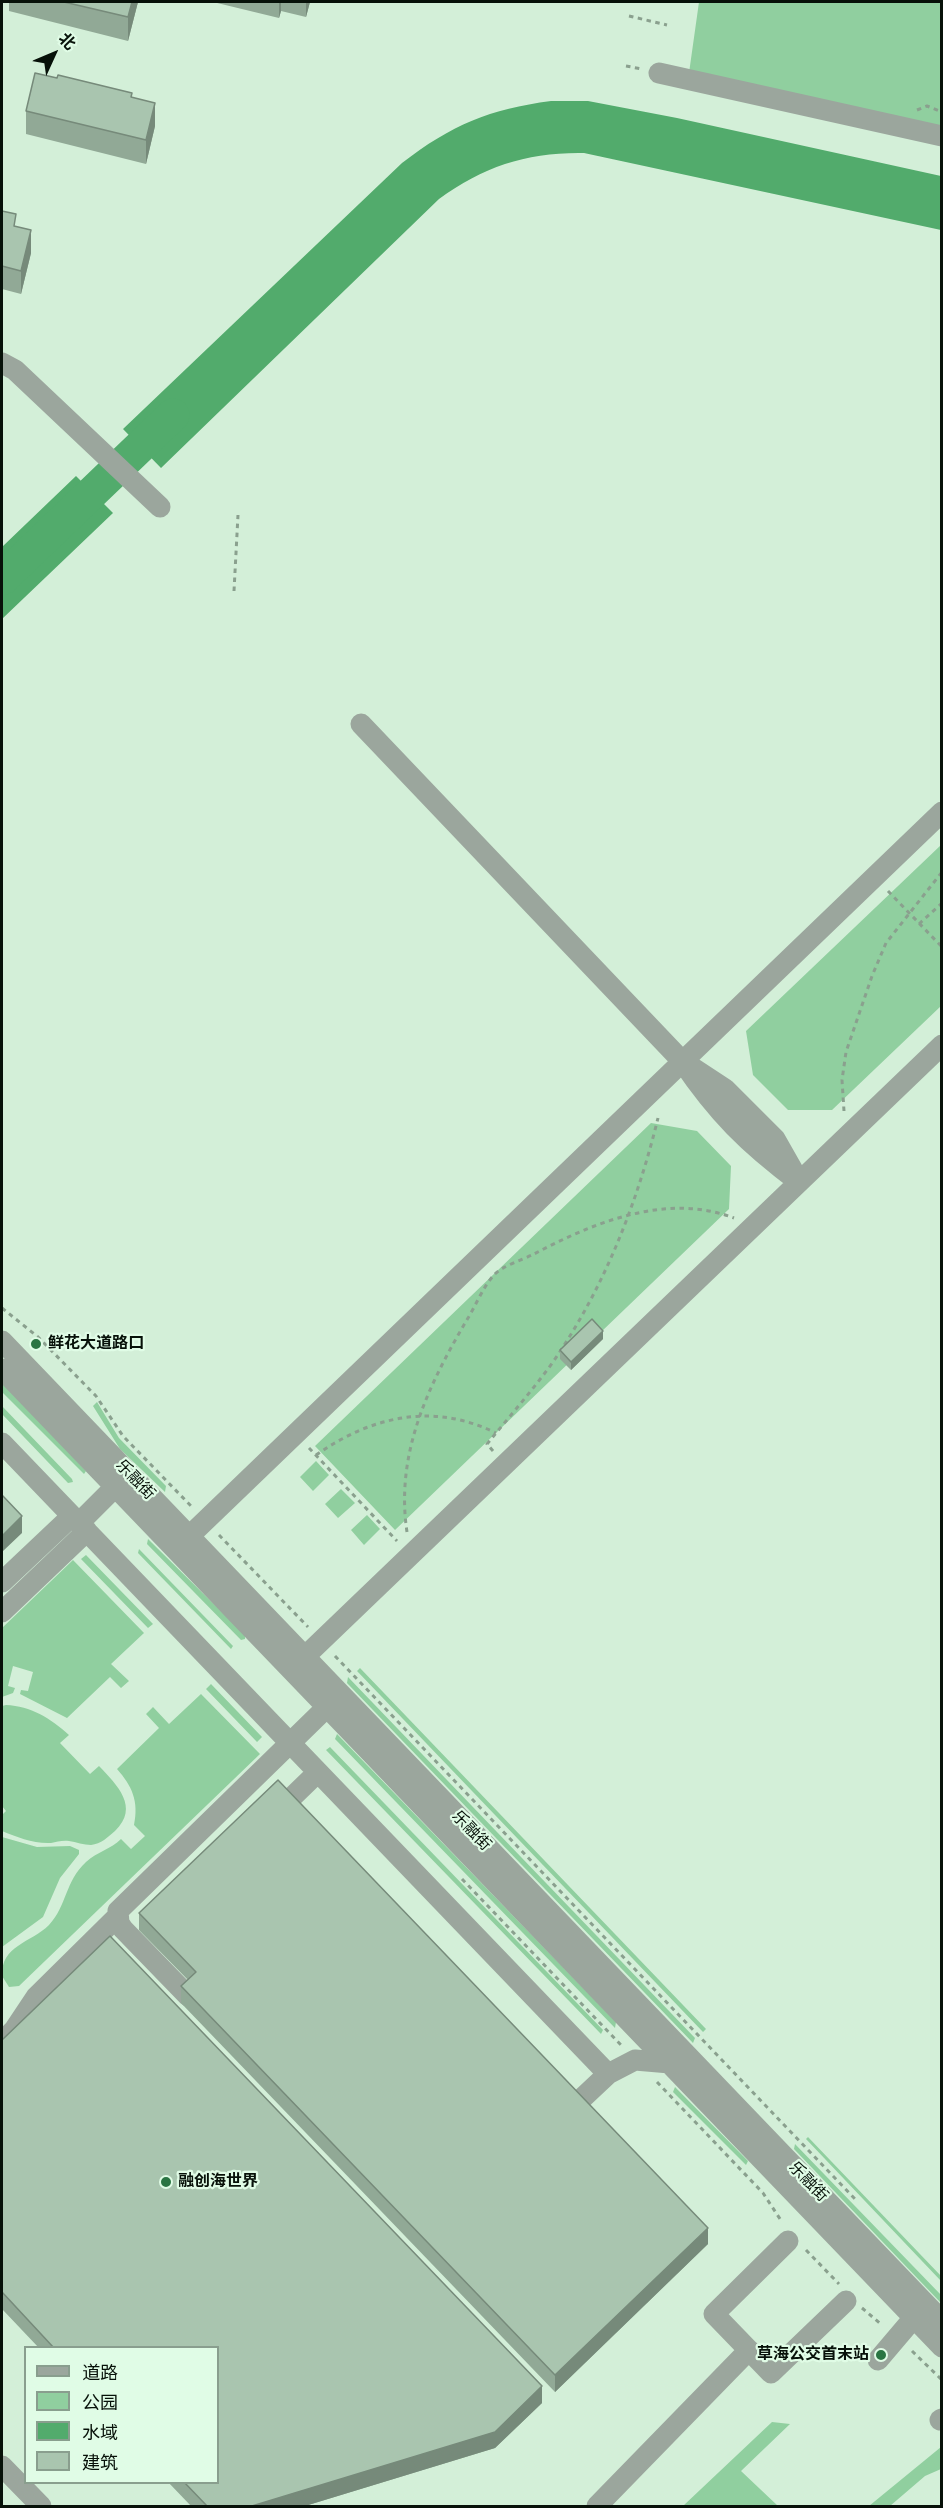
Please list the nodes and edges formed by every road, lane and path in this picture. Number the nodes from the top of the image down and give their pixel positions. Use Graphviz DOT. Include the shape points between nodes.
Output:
graph roads {
  1 [pos="629,16"];
  2 [pos="667,25"];
  3 [pos="658,73"];
  4 [pos="942,136"];
  5 [pos="2,363"];
  6 [pos="160,507"];
  7 [pos="238,515"];
  8 [pos="234,591"];
  9 [pos="361,724"];
  10 [pos="942,812"];
  11 [pos="942,872"];
  12 [pos="874,877"];
  13 [pos="942,903"];
  14 [pos="908,913"];
  15 [pos="919,924"];
  16 [pos="942,947"];
  17 [pos="942,1045"];
  18 [pos="682,1061"];
  19 [pos="658,1118"];
  20 [pos="846,1136"];
  21 [pos="799,1182"];
  22 [pos="630,1214"];
  23 [pos="753,1226"];
  24 [pos="2,1308"];
  25 [pos="2,1341"];
  26 [pos="2,1369"];
  27 [pos="418,1415"];
  28 [pos="296,1433"];
  29 [pos="496,1433"];
  30 [pos="2,1443"];
  31 [pos="316,1455"];
  32 [pos="506,1463"];
  33 [pos="116,1487"];
  34 [pos="205,1521"];
  35 [pos="79,1523"];
  36 [pos="182,1543"];
  37 [pos="410,1555"];
  38 [pos="2,1582"];
  39 [pos="2,1612"];
  40 [pos="321,1641"];
  41 [pos="298,1663"];
  42 [pos="327,1707"];
  43 [pos="291,1743"];
  44 [pos="318,1772"];
  45 [pos="285,1804"];
  46 [pos="461,1878"];
  47 [pos="117,1917"];
  48 [pos="188,1996"];
  49 [pos="2,2042"];
  50 [pos="635,2060"];
  51 [pos="670,2063"];
  52 [pos="608,2074"];
  53 [pos="574,2105"];
  54 [pos="859,2203"];
  55 [pos="792,2238"];
  56 [pos="848,2297"];
  57 [pos="919,2310"];
  58 [pos="942,2321"];
  59 [pos="895,2336"];
  60 [pos="942,2347"];
  61 [pos="749,2350"];
  62 [pos="878,2360"];
  63 [pos="942,2380"];
  64 [pos="2,2466"];
  65 [pos="41,2506"];
  66 [pos="597,2506"];
  1 -- 2 [label="path"];
  3 -- 4 [label="street"];
  5 -- 6 [label="street" via="15,370"];
  7 -- 8 [label="path"];
  9 -- 18 [label="street"];
  10 -- 12 [label="street"];
  11 -- 14 [label="path"];
  12 -- 14 [label="path"];
  12 -- 18 [label="street"];
  13 -- 15 [label="path"];
  14 -- 15 [label="path"];
  14 -- 20 [label="path" via="886,943 846,1052 842,1080"];
  15 -- 16 [label="path"];
  17 -- 20 [label="street"];
  18 -- 21 [label="street" via="725,1089 775,1139"];
  18 -- 28 [label="street"];
  19 -- 22 [label="path"];
  20 -- 21 [label="street"];
  21 -- 23 [label="street"];
  22 -- 23 [label="path" via="668,1209 699,1211"];
  22 -- 27 [label="path" via="571,1234 494,1274"];
  22 -- 29 [label="path" via="608,1265 554,1360"];
  23 -- 32 [label="street"];
  24 -- 34 [label="path" via="38,1337 96,1396 123,1436"];
  25 -- 36 [label="street, 乐融街"];
  26 -- 33 [label="street, 乐融街"];
  27 -- 29 [label="path" via="480,1425"];
  27 -- 31 [label="path" via="360,1430"];
  27 -- 37 [label="path" via="409,1448 403,1505"];
  28 -- 31 [label="path"];
  28 -- 34 [label="street"];
  29 -- 32 [label="path" via="487,1444"];
  30 -- 35 [label="street"];
  31 -- 37 [label="path"];
  32 -- 37 [label="street"];
  33 -- 35 [label="street"];
  33 -- 36 [label="street, 乐融街"];
  34 -- 36 [label="street"];
  34 -- 40 [label="path"];
  35 -- 38 [label="street"];
  35 -- 39 [label="street"];
  35 -- 43 [label="street"];
  36 -- 41 [label="street, 乐融街"];
  37 -- 40 [label="street"];
  40 -- 41 [label="street"];
  40 -- 54 [label="path"];
  41 -- 42 [label="street, 乐融街"];
  41 -- 57 [label="street, 乐融街"];
  42 -- 43 [label="street"];
  42 -- 51 [label="street, 乐融街"];
  43 -- 44 [label="street"];
  43 -- 47 [label="street" via="121,1906"];
  44 -- 45 [label="street"];
  44 -- 52 [label="street"];
  46 -- 50 [label="path"];
  47 -- 48 [label="street" via="123,1929"];
  47 -- 49 [label="street" via="36,1997"];
  50 -- 51 [label="street"];
  50 -- 52 [label="street"];
  50 -- 55 [label="path" via="763,2193"];
  51 -- 57 [label="street, 乐融街"];
  52 -- 53 [label="street"];
  55 -- 56 [label="path"];
  55 -- 61 [label="street" via="714,2314"];
  56 -- 59 [label="path"];
  56 -- 61 [label="street" via="771,2373"];
  57 -- 58 [label="street, 乐融街"];
  57 -- 59 [label="street"];
  57 -- 60 [label="street, 乐融街"];
  59 -- 62 [label="street"];
  59 -- 63 [label="path"];
  61 -- 66 [label="street"];
  64 -- 65 [label="street"];
}
